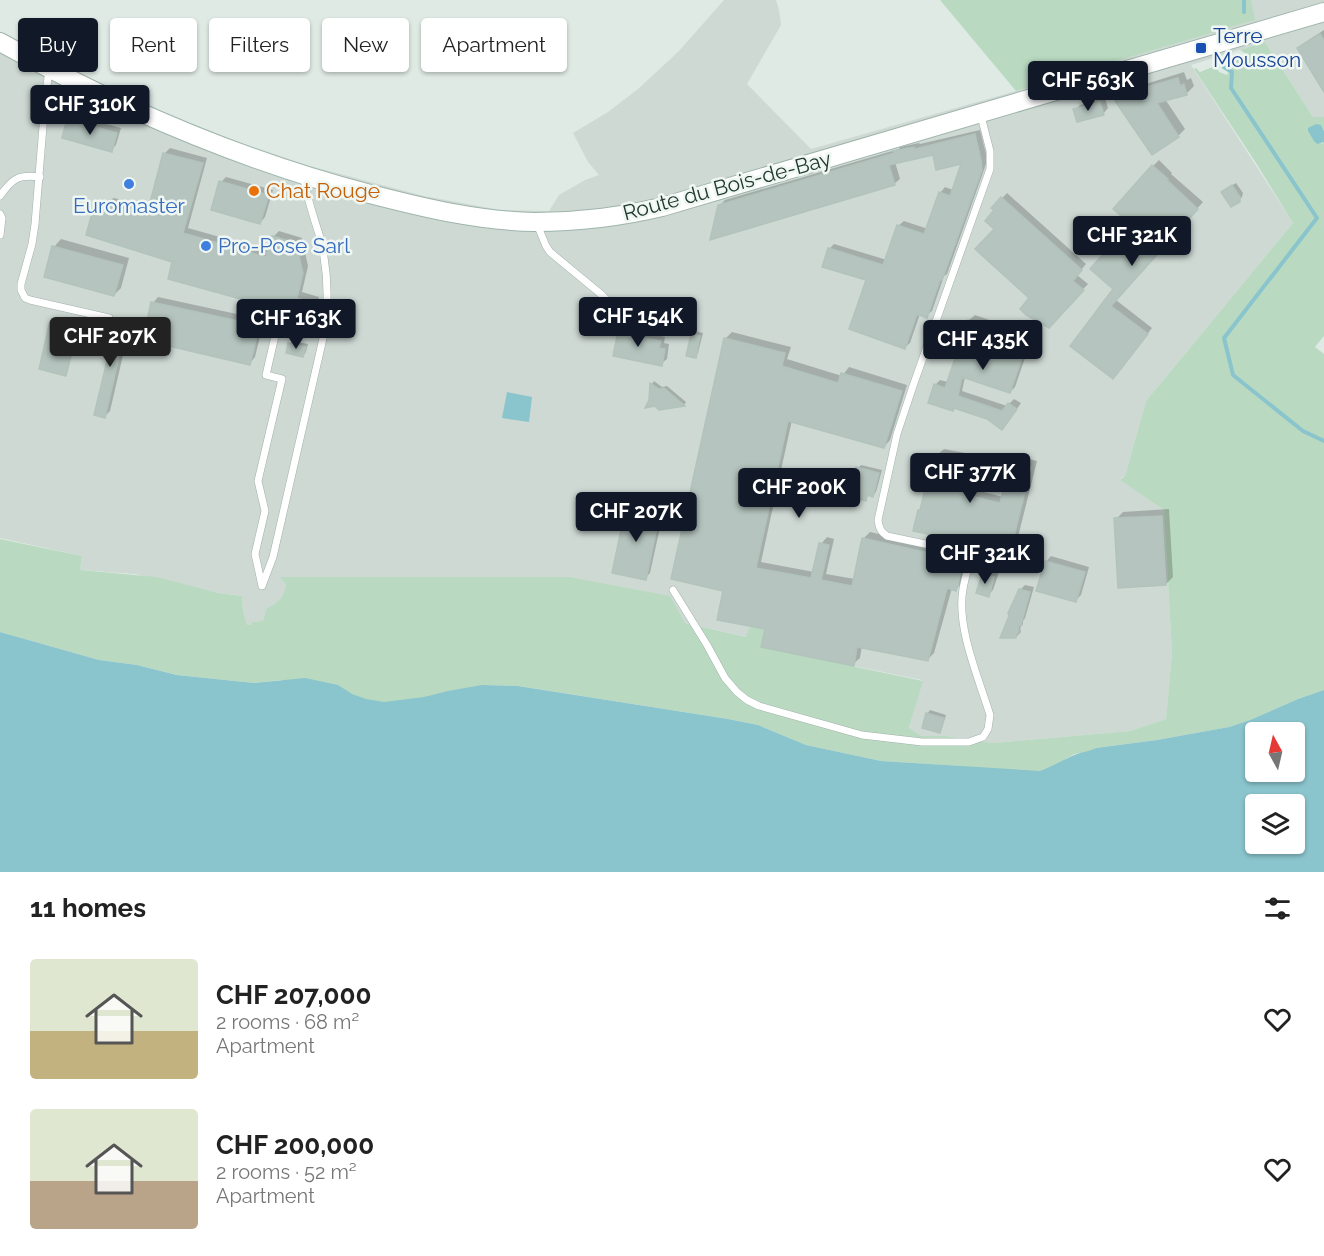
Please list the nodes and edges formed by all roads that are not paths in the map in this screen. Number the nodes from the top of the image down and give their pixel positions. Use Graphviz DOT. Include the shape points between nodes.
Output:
graph roads {
  1 [pos="1324,12"];
  2 [pos="0,42"];
  3 [pos="18,52"];
  4 [pos="49,72"];
  5 [pos="55,72"];
  6 [pos="981,113"];
  7 [pos="304,175"];
  8 [pos="40,177"];
  9 [pos="0,196"];
  10 [pos="0,214"];
  11 [pos="536,222"];
  12 [pos="0,235"];
  13 [pos="611,304"];
  14 [pos="109,318"];
  15 [pos="324,334"];
  16 [pos="972,553"];
  17 [pos="1029,566"];
  18 [pos="674,590"];
  1 -- 6 [label="main road, Route du Bois-de-Bay"];
  2 -- 3 [label="main road, Route du Bois-de-Bay"];
  4 -- 8 [label="lane"];
  5 -- 7 [label="main road, Route du Bois-de-Bay" via="176,129"];
  6 -- 11 [label="main road, Route du Bois-de-Bay" via="653,209 611,218"];
  6 -- 16 [label="lane" via="990,170 912,386 878,520 878,527 887,536"];
  7 -- 11 [label="main road, Route du Bois-de-Bay" via="450,213"];
  7 -- 15 [label="lane" via="323,254 328,304"];
  8 -- 9 [label="lane" via="14,180"];
  8 -- 14 [label="lane" via="32,244 21,284 23,295 30,300"];
  10 -- 12 [label="lane"];
  11 -- 13 [label="lane" via="550,252"];
  15 -- 15 [label="lane" via="273,557 262,586 255,554 265,511 258,481 282,379 266,375 279,323"];
  16 -- 17 [label="lane"];
  16 -- 18 [label="lane" via="963,590 962,616 990,715 984,736 969,742 922,742 862,735 747,700 725,678"];
}
